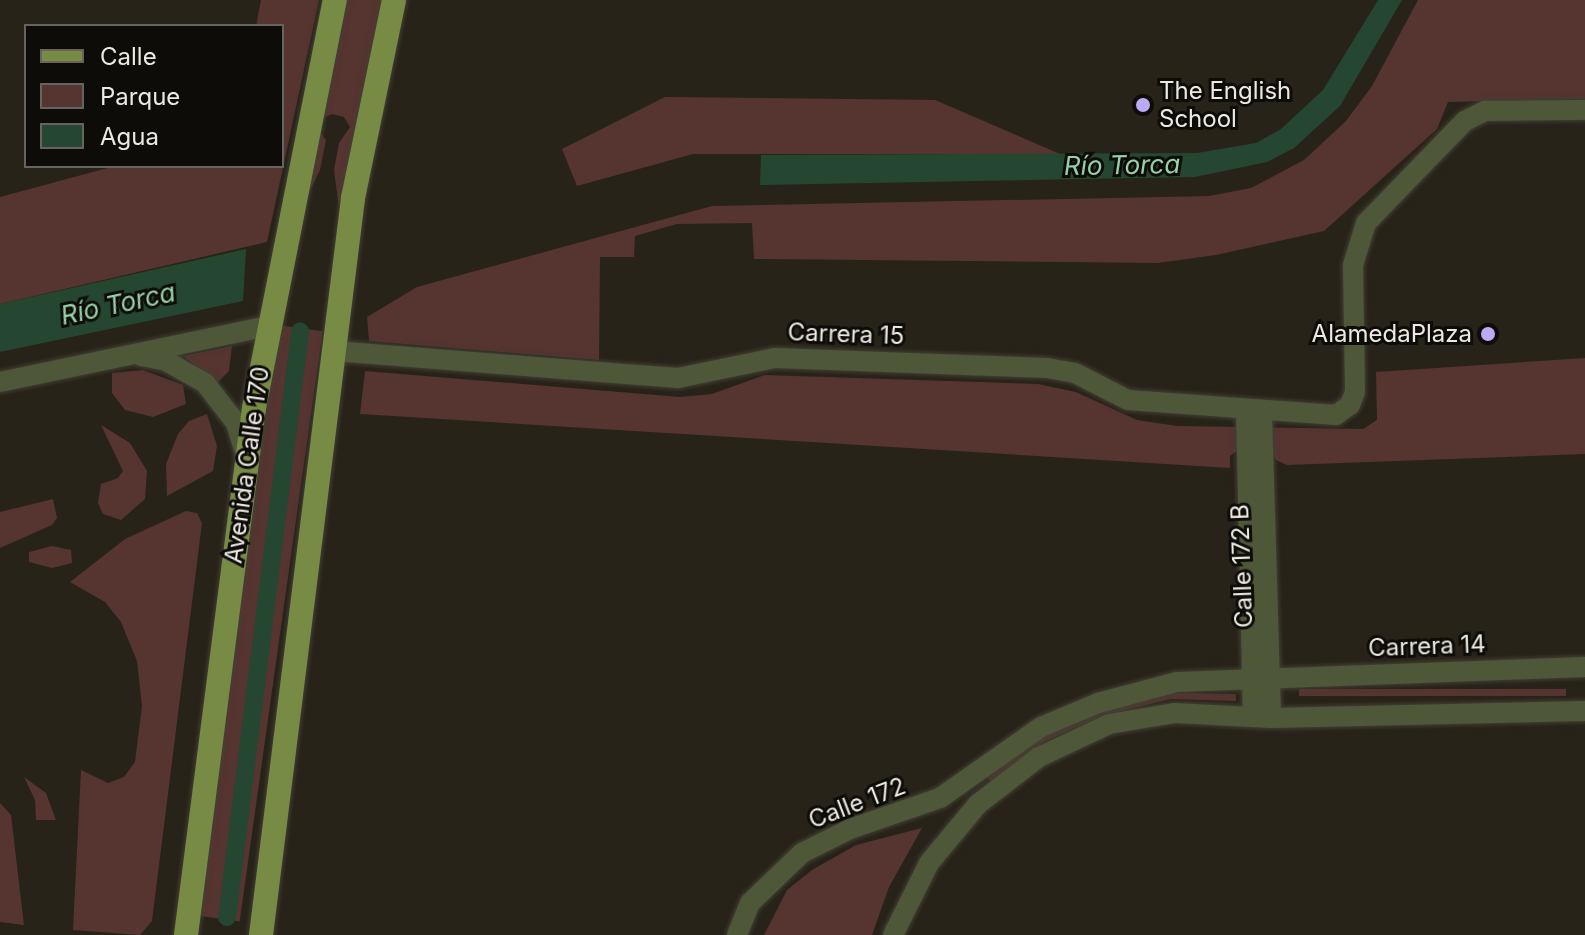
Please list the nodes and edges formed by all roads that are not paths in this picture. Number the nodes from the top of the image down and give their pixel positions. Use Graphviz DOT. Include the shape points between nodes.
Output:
graph roads {
  1 [pos="335,0"];
  2 [pos="394,0"];
  3 [pos="1585,110"];
  4 [pos="268,326"];
  5 [pos="334,351"];
  6 [pos="121,356"];
  7 [pos="0,382"];
  8 [pos="1254,412"];
  9 [pos="247,459"];
  10 [pos="1585,667"];
  11 [pos="1262,678"];
  12 [pos="1585,711"];
  13 [pos="1262,717"];
  14 [pos="997,790"];
  15 [pos="940,798"];
  16 [pos="186,935"];
  17 [pos="261,935"];
  18 [pos="737,935"];
  19 [pos="893,935"];
  1 -- 4 [label="main road, Avenida Calle 170"];
  2 -- 5 [label="main road" via="360,156"];
  3 -- 8 [label="street, Carrera 15" via="1485,111 1465,121 1366,223 1357,241 1355,392 1350,405 1336,415"];
  4 -- 6 [label="street"];
  4 -- 9 [label="main road, Avenida Calle 170"];
  5 -- 8 [label="street, Carrera 15" via="678,378 775,358 1047,368 1075,373 1128,400"];
  5 -- 17 [label="main road"];
  6 -- 7 [label="street"];
  6 -- 9 [label="street" via="166,361 205,383 236,423"];
  8 -- 11 [label="street, Calle 172 B"];
  9 -- 16 [label="main road, Avenida Calle 170"];
  10 -- 11 [label="street, Carrera 14"];
  11 -- 13 [label="street, Calle 172 B"];
  11 -- 15 [label="street, Carrera 14" via="1177,682 1098,703 1041,727"];
  12 -- 13 [label="street"];
  13 -- 14 [label="street" via="1175,713 1109,724 1039,757"];
  14 -- 15 [label="street"];
  14 -- 19 [label="street" via="929,863"];
  15 -- 18 [label="street, Calle 172" via="850,829 802,853 750,903"];
}
